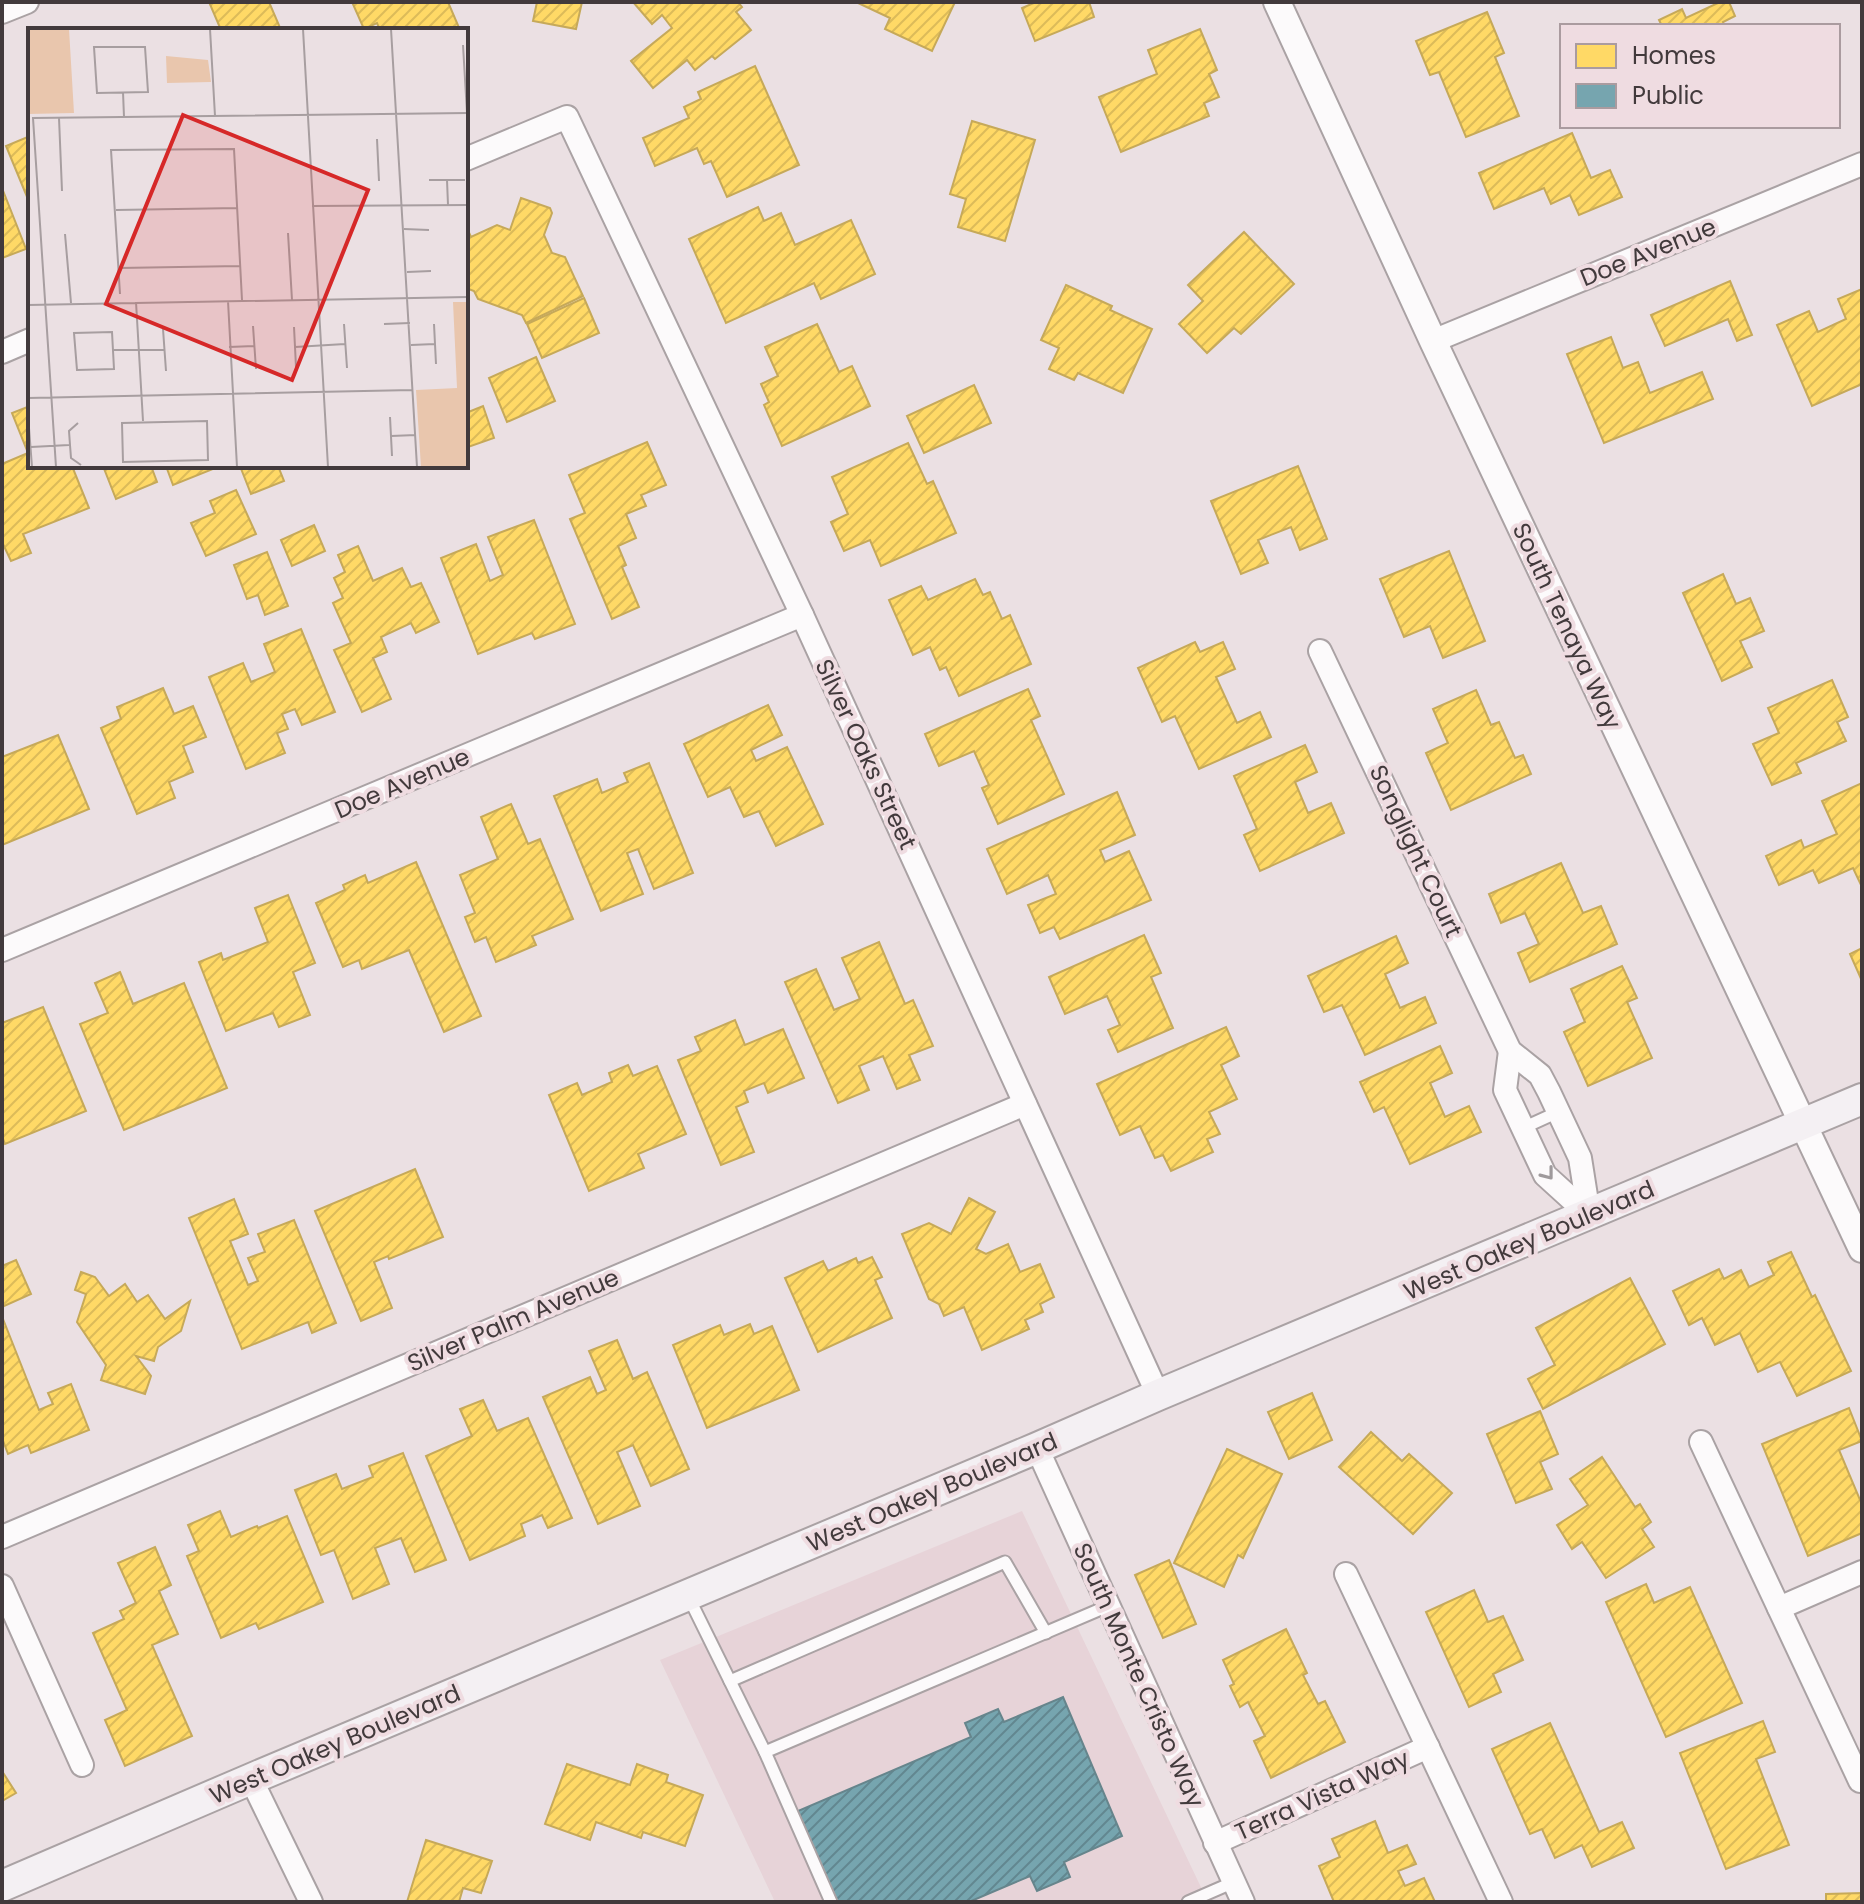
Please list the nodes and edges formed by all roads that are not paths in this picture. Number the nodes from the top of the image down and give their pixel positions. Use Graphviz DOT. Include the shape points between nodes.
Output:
graph roads {
  1 [pos="27,2"];
  2 [pos="1277,2"];
  3 [pos="2,12"];
  4 [pos="468,158"];
  5 [pos="1862,164"];
  6 [pos="28,341"];
  7 [pos="1433,341"];
  8 [pos="2,352"];
  9 [pos="802,615"];
  10 [pos="1320,651"];
  11 [pos="2,950"];
  12 [pos="1510,1051"];
  13 [pos="1862,1099"];
  14 [pos="1025,1104"];
  15 [pos="1558,1112"];
  16 [pos="1802,1124"];
  17 [pos="1523,1128"];
  18 [pos="1589,1215"];
  19 [pos="1862,1249"];
  20 [pos="1158,1395"];
  21 [pos="1701,1442"];
  22 [pos="1037,1448"];
  23 [pos="2,1537"];
  24 [pos="1862,1572"];
  25 [pos="1346,1574"];
  26 [pos="2,1586"];
  27 [pos="688,1595"];
  28 [pos="1108,1606"];
  29 [pos="1779,1608"];
  30 [pos="1046,1633"];
  31 [pos="730,1681"];
  32 [pos="1428,1747"];
  33 [pos="765,1752"];
  34 [pos="82,1765"];
  35 [pos="251,1779"];
  36 [pos="1860,1781"];
  37 [pos="1215,1843"];
  38 [pos="2,1886"];
  39 [pos="1238,1892"];
  40 [pos="311,1902"];
  41 [pos="831,1902"];
  42 [pos="1188,1902"];
  43 [pos="1501,1902"];
  1 -- 3 [label="street"];
  2 -- 7 [label="street, South Tenaya Way"];
  4 -- 9 [label="street, Silver Oaks Street" via="567,117"];
  5 -- 7 [label="street, Doe Avenue"];
  6 -- 8 [label="street"];
  7 -- 16 [label="street, South Tenaya Way"];
  9 -- 11 [label="street, Doe Avenue"];
  9 -- 14 [label="street, Silver Oaks Street"];
  10 -- 12 [label="street, Songlight Court"];
  12 -- 15 [label="street, Songlight Court" via="1540,1075"];
  12 -- 17 [label="street" via="1505,1090"];
  13 -- 16 [label="main road, West Oakey Boulevard"];
  14 -- 20 [label="street, Silver Oaks Street"];
  14 -- 23 [label="street, Silver Palm Avenue"];
  15 -- 17 [label="lane"];
  15 -- 18 [label="street, Songlight Court" via="1580,1158"];
  16 -- 18 [label="main road, West Oakey Boulevard"];
  16 -- 19 [label="street, South Tenaya Way"];
  17 -- 18 [label="street, one-way" via="1545,1175"];
  18 -- 20 [label="main road, West Oakey Boulevard"];
  20 -- 22 [label="main road, West Oakey Boulevard"];
  21 -- 29 [label="street"];
  22 -- 27 [label="main road, West Oakey Boulevard"];
  22 -- 28 [label="street, South Monte Cristo Way"];
  24 -- 29 [label="street"];
  25 -- 32 [label="street, Terra Vista Way"];
  26 -- 34 [label="street"];
  27 -- 31 [label="lane"];
  27 -- 35 [label="main road, West Oakey Boulevard"];
  28 -- 30 [label="lane"];
  28 -- 37 [label="street, South Monte Cristo Way"];
  29 -- 36 [label="street"];
  30 -- 31 [label="lane" via="1005,1562"];
  30 -- 33 [label="lane"];
  31 -- 33 [label="lane"];
  32 -- 37 [label="street, Terra Vista Way"];
  32 -- 43 [label="street, Terra Vista Way"];
  33 -- 41 [label="lane"];
  35 -- 38 [label="main road, West Oakey Boulevard"];
  35 -- 40 [label="street"];
  37 -- 39 [label="street, South Monte Cristo Way"];
  39 -- 42 [label="lane"];
}
